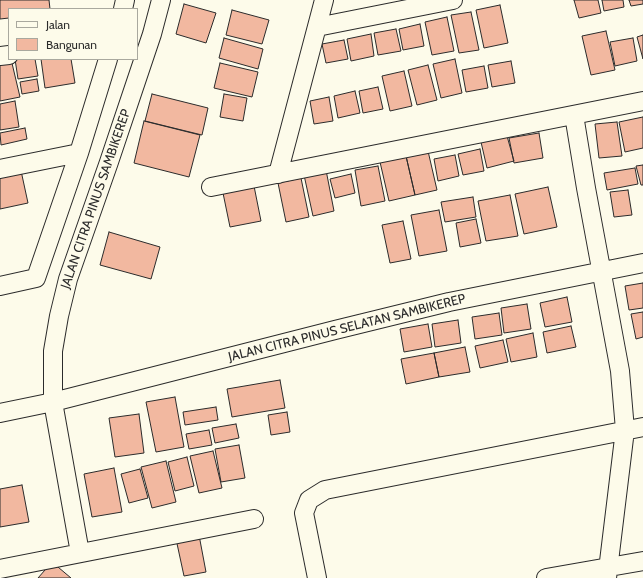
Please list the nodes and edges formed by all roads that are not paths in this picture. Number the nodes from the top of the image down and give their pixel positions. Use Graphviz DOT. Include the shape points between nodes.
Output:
graph roads {
  1 [pos="161,0"];
  2 [pos="324,0"];
  3 [pos="454,0"];
  4 [pos="317,27"];
  5 [pos="108,60"];
  6 [pos="643,101"];
  7 [pos="574,115"];
  8 [pos="79,153"];
  9 [pos="0,170"];
  10 [pos="278,174"];
  11 [pos="211,187"];
  12 [pos="643,263"];
  13 [pos="602,271"];
  14 [pos="0,286"];
  15 [pos="54,402"];
  16 [pos="0,413"];
  17 [pos="643,427"];
  18 [pos="625,430"];
  19 [pos="254,519"];
  20 [pos="80,553"];
  21 [pos="643,561"];
  22 [pos="0,569"];
  23 [pos="608,573"];
  24 [pos="317,578"];
  25 [pos="546,578"];
  1 -- 15 [label="street, JALAN CITRA PINUS SAMBIKEREP" via="152,34 68,279 53,351"];
  2 -- 4 [label="street"];
  3 -- 4 [label="street"];
  4 -- 10 [label="street"];
  5 -- 8 [label="street"];
  6 -- 7 [label="street"];
  7 -- 10 [label="street"];
  7 -- 13 [label="street"];
  8 -- 9 [label="street"];
  8 -- 14 [label="street" via="36,278"];
  10 -- 11 [label="street"];
  12 -- 13 [label="street, JALAN CITRA PINUS SELATAN SAMBIKEREP"];
  13 -- 15 [label="street, JALAN CITRA PINUS SELATAN SAMBIKEREP" via="441,304"];
  13 -- 18 [label="street" via="620,371"];
  15 -- 16 [label="street, JALAN CITRA PINUS SELATAN SAMBIKEREP"];
  15 -- 20 [label="street, JALAN CITRA PINUS SAMBIKEREP"];
  17 -- 18 [label="street"];
  18 -- 23 [label="street"];
  18 -- 24 [label="street" via="325,490 309,500 304,513"];
  19 -- 20 [label="street"];
  20 -- 22 [label="street"];
  21 -- 23 [label="street"];
  23 -- 25 [label="street"];
}
